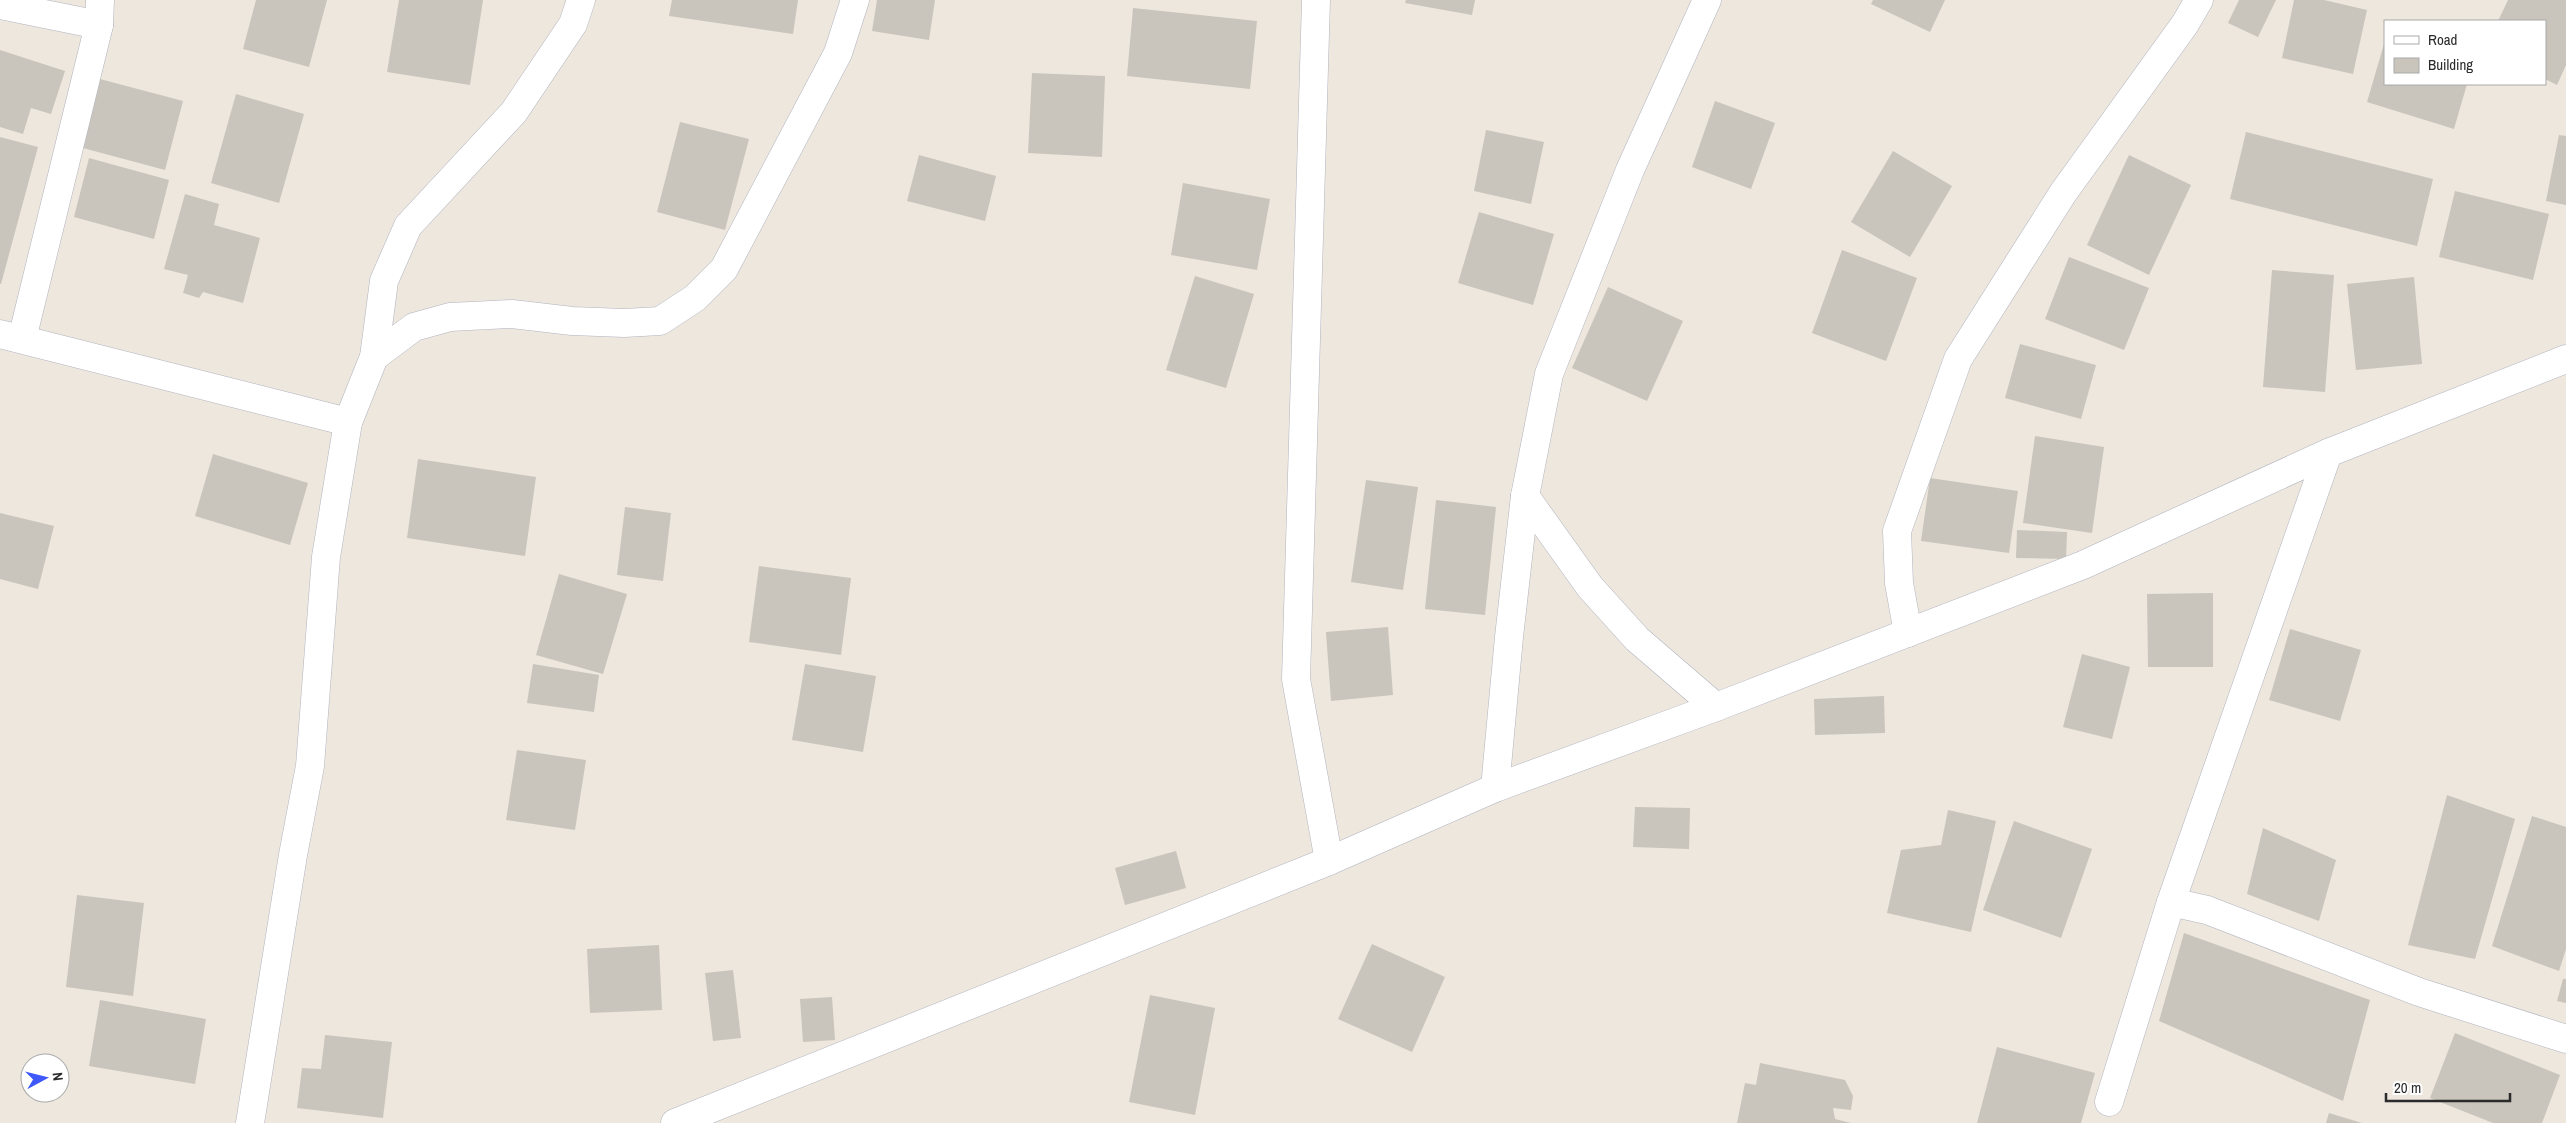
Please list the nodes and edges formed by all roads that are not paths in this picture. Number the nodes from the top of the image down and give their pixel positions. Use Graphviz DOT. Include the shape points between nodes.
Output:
graph roads {
  1 [pos="581,0"];
  2 [pos="855,0"];
  3 [pos="1316,0"];
  4 [pos="1707,0"];
  5 [pos="2199,0"];
  6 [pos="0,5"];
  7 [pos="99,13"];
  8 [pos="11,337"];
  9 [pos="374,358"];
  10 [pos="2566,359"];
  11 [pos="348,422"];
  12 [pos="2328,453"];
  13 [pos="1525,496"];
  14 [pos="1908,633"];
  15 [pos="1716,707"];
  16 [pos="1495,788"];
  17 [pos="1329,861"];
  18 [pos="2171,902"];
  19 [pos="2566,1039"];
  20 [pos="2109,1102"];
  21 [pos="250,1123"];
  22 [pos="675,1123"];
  1 -- 9 [label="street" via="573,24 514,112 408,226 384,281"];
  2 -- 9 [label="street" via="838,53 724,269 695,298 660,321 572,322 512,314 450,317 414,327"];
  3 -- 17 [label="street" via="1296,679"];
  4 -- 13 [label="street" via="1630,170 1549,374"];
  5 -- 14 [label="street" via="2063,193 1958,359 1897,531 1899,583"];
  6 -- 7 [label="street"];
  7 -- 8 [label="street"];
  8 -- 11 [label="street"];
  9 -- 11 [label="street"];
  10 -- 12 [label="street"];
  11 -- 21 [label="street" via="326,557 310,766"];
  12 -- 14 [label="street" via="2083,565"];
  12 -- 18 [label="street"];
  13 -- 15 [label="street" via="1590,587 1638,639"];
  13 -- 16 [label="street"];
  14 -- 15 [label="street"];
  15 -- 16 [label="street"];
  16 -- 17 [label="street"];
  17 -- 22 [label="street"];
  18 -- 19 [label="street" via="2207,910 2419,992"];
  18 -- 20 [label="street"];
}
